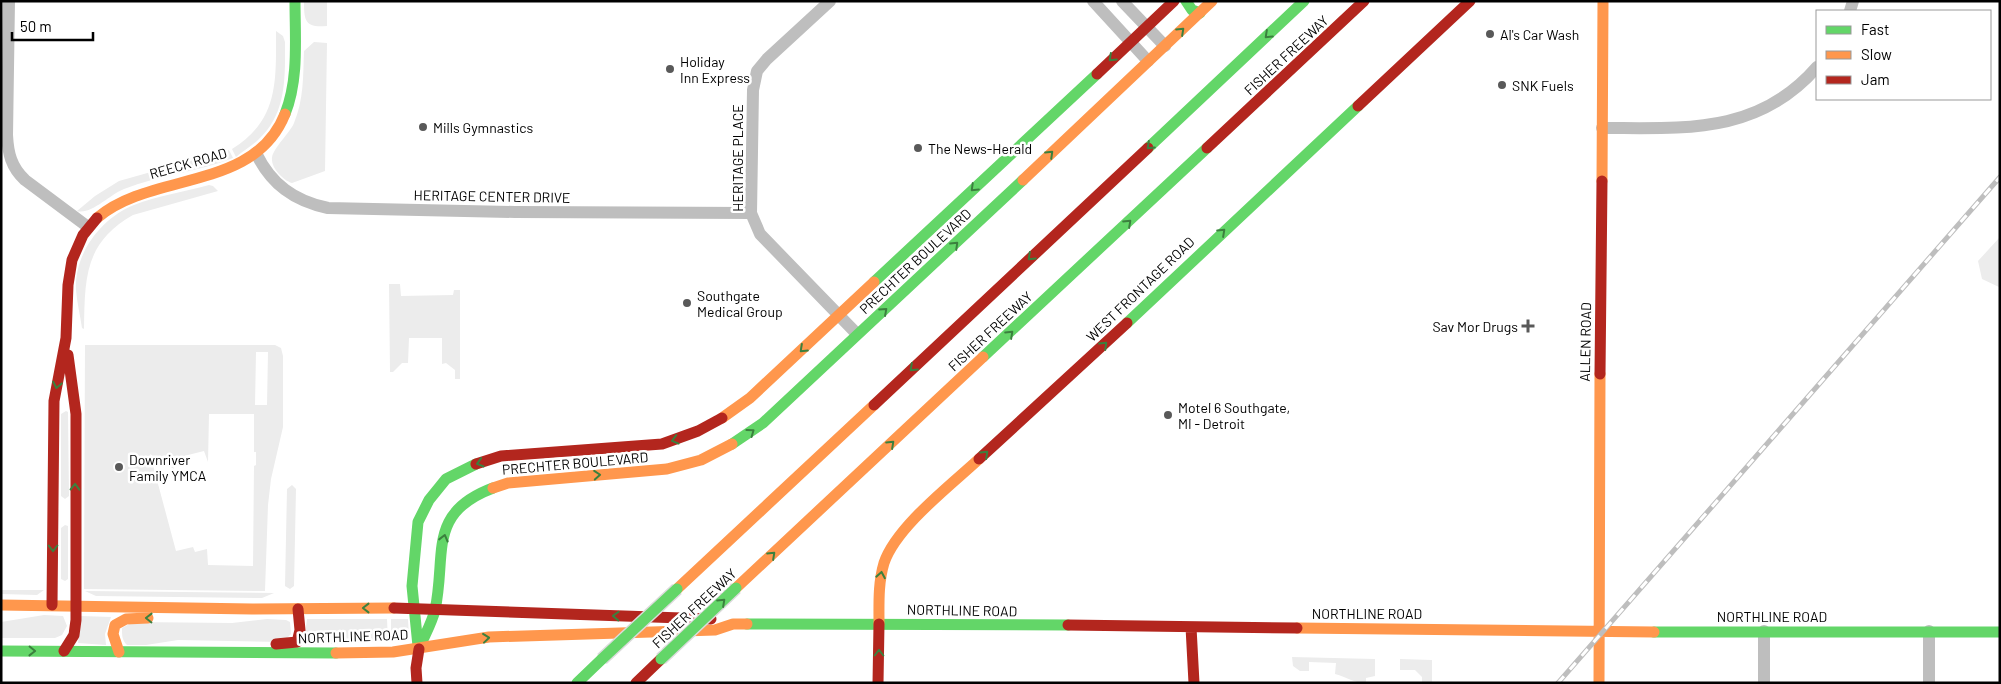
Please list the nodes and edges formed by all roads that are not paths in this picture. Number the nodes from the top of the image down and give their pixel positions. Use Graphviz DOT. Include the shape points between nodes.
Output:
graph roads {
  1 [pos="9,1"];
  2 [pos="295,1"];
  3 [pos="830,1"];
  4 [pos="1093,1"];
  5 [pos="1122,1"];
  6 [pos="1174,1"];
  7 [pos="1186,1"];
  8 [pos="1212,1"];
  9 [pos="1304,1"];
  10 [pos="1364,1"];
  11 [pos="1470,1"];
  12 [pos="1603,1"];
  13 [pos="1200,13"];
  14 [pos="1146,27"];
  15 [pos="1130,41"];
  16 [pos="1165,46"];
  17 [pos="1148,61"];
  18 [pos="1816,67"];
  19 [pos="1602,128"];
  20 [pos="256,153"];
  21 [pos="996,166"];
  22 [pos="1015,188"];
  23 [pos="951,210"];
  24 [pos="751,213"];
  25 [pos="88,227"];
  26 [pos="920,278"];
  27 [pos="839,316"];
  28 [pos="857,334"];
  29 [pos="66,337"];
  30 [pos="720,431"];
  31 [pos="734,443"];
  32 [pos="554,453"];
  33 [pos="557,478"];
  34 [pos="75,511"];
  35 [pos="53,512"];
  36 [pos="1,605"];
  37 [pos="37,605"];
  38 [pos="52,605"];
  39 [pos="75,606"];
  40 [pos="267,609"];
  41 [pos="298,609"];
  42 [pos="415,610"];
  43 [pos="435,611"];
  44 [pos="1,615"];
  45 [pos="734,624"];
  46 [pos="880,624"];
  47 [pos="1192,627"];
  48 [pos="1764,631"];
  49 [pos="1929,631"];
  50 [pos="1599,632"];
  51 [pos="2000,632"];
  52 [pos="419,649"];
  53 [pos="1,650"];
  54 [pos="64,651"];
  55 [pos="119,652"];
  56 [pos="162,652"];
  57 [pos="417,683"];
  58 [pos="577,683"];
  59 [pos="636,683"];
  60 [pos="878,683"];
  61 [pos="1194,683"];
  62 [pos="1599,683"];
  63 [pos="1764,683"];
  64 [pos="1929,683"];
  1 -- 25 [label="street" via="9,156 24,180"];
  2 -- 20 [label="main road, REECK ROAD" via="294,78 290,101 276,133"];
  3 -- 24 [label="street, HERITAGE PLACE" via="757,71 753,90"];
  4 -- 15 [label="street"];
  5 -- 14 [label="street"];
  6 -- 14 [label="main road, PRECHTER BOULEVARD"];
  7 -- 13 [label="main road" via="1192,10"];
  8 -- 13 [label="main road, PRECHTER BOULEVARD"];
  9 -- 58 [label="main road, FISHER FREEWAY, one-way, bridge"];
  59 -- 10 [label="main road, FISHER FREEWAY, one-way, bridge"];
  46 -- 11 [label="main road, WEST FRONTAGE ROAD, one-way" via="881,572 888,552 906,527"];
  12 -- 19 [label="main road, ALLEN ROAD"];
  16 -- 13 [label="main road, PRECHTER BOULEVARD, one-way"];
  14 -- 15 [label="main road, PRECHTER BOULEVARD"];
  14 -- 16 [label="street"];
  15 -- 17 [label="street"];
  15 -- 21 [label="main road, PRECHTER BOULEVARD, one-way"];
  16 -- 17 [label="main road, PRECHTER BOULEVARD"];
  22 -- 17 [label="main road, PRECHTER BOULEVARD, one-way"];
  18 -- 19 [label="street" via="1775,102 1724,123 1687,128"];
  19 -- 50 [label="main road, ALLEN ROAD"];
  20 -- 24 [label="street, HERITAGE CENTER DRIVE" via="284,190 305,202 328,208"];
  20 -- 25 [label="main road, REECK ROAD" via="221,172 135,196 104,212"];
  21 -- 22 [label="main road" via="1005,166 1014,172"];
  21 -- 23 [label="main road, PRECHTER BOULEVARD, one-way"];
  26 -- 22 [label="main road, PRECHTER BOULEVARD, one-way"];
  23 -- 26 [label="main road" via="945,227 906,265 907,277"];
  23 -- 27 [label="main road, PRECHTER BOULEVARD"];
  24 -- 27 [label="street, HERITAGE PLACE" via="760,234"];
  25 -- 29 [label="main road, REECK ROAD" via="70,264"];
  28 -- 26 [label="main road, PRECHTER BOULEVARD, one-way"];
  27 -- 28 [label="street, HERITAGE PLACE"];
  27 -- 30 [label="main road, PRECHTER BOULEVARD, one-way" via="750,398"];
  31 -- 28 [label="main road, PRECHTER BOULEVARD, one-way" via="763,423"];
  34 -- 29 [label="main road, REECK ROAD, one-way" via="76,414"];
  29 -- 35 [label="main road, REECK ROAD, one-way" via="54,399"];
  30 -- 31 [label="main road" via="724,441"];
  30 -- 32 [label="main road, PRECHTER BOULEVARD, one-way" via="662,444"];
  33 -- 31 [label="main road, PRECHTER BOULEVARD, one-way" via="667,469 701,460"];
  32 -- 33 [label="main road" via="564,465"];
  32 -- 42 [label="main road, PRECHTER BOULEVARD, one-way" via="501,456 446,479 429,500 418,522 412,586"];
  43 -- 33 [label="main road, PRECHTER BOULEVARD, one-way" via="442,536 452,517 468,499 508,483"];
  34 -- 35 [label="main road"];
  34 -- 39 [label="main road, REECK ROAD"];
  35 -- 38 [label="main road, REECK ROAD, one-way"];
  36 -- 37 [label="main road, NORTHLINE ROAD"];
  37 -- 38 [label="main road, NORTHLINE ROAD"];
  37 -- 44 [label="main road"];
  38 -- 39 [label="main road, NORTHLINE ROAD"];
  39 -- 40 [label="main road, NORTHLINE ROAD"];
  39 -- 54 [label="main road, REECK ROAD" via="74,635"];
  40 -- 41 [label="main road, NORTHLINE ROAD"];
  40 -- 55 [label="main road, one-way" via="228,619 126,619 114,628"];
  42 -- 41 [label="main road, NORTHLINE ROAD, one-way"];
  41 -- 56 [label="main road" via="300,635 297,642 182,644"];
  42 -- 43 [label="main road, NORTHLINE ROAD"];
  42 -- 52 [label="main road, PRECHTER BOULEVARD"];
  45 -- 43 [label="main road, NORTHLINE ROAD, one-way" via="720,619"];
  43 -- 52 [label="main road, PRECHTER BOULEVARD"];
  45 -- 46 [label="main road, NORTHLINE ROAD"];
  52 -- 45 [label="main road, NORTHLINE ROAD, one-way" via="489,637 715,630"];
  46 -- 47 [label="main road, NORTHLINE ROAD"];
  60 -- 46 [label="main road, WEST FRONTAGE ROAD, one-way"];
  47 -- 50 [label="main road, NORTHLINE ROAD"];
  47 -- 61 [label="main road"];
  48 -- 49 [label="main road, NORTHLINE ROAD"];
  48 -- 50 [label="main road, NORTHLINE ROAD"];
  48 -- 63 [label="street"];
  49 -- 51 [label="main road, NORTHLINE ROAD"];
  49 -- 64 [label="street"];
  50 -- 62 [label="main road, ALLEN ROAD"];
  52 -- 56 [label="main road, NORTHLINE ROAD" via="377,652"];
  52 -- 57 [label="main road"];
  53 -- 54 [label="main road, NORTHLINE ROAD, one-way"];
  54 -- 55 [label="main road, NORTHLINE ROAD"];
  55 -- 56 [label="main road, NORTHLINE ROAD"];
}
